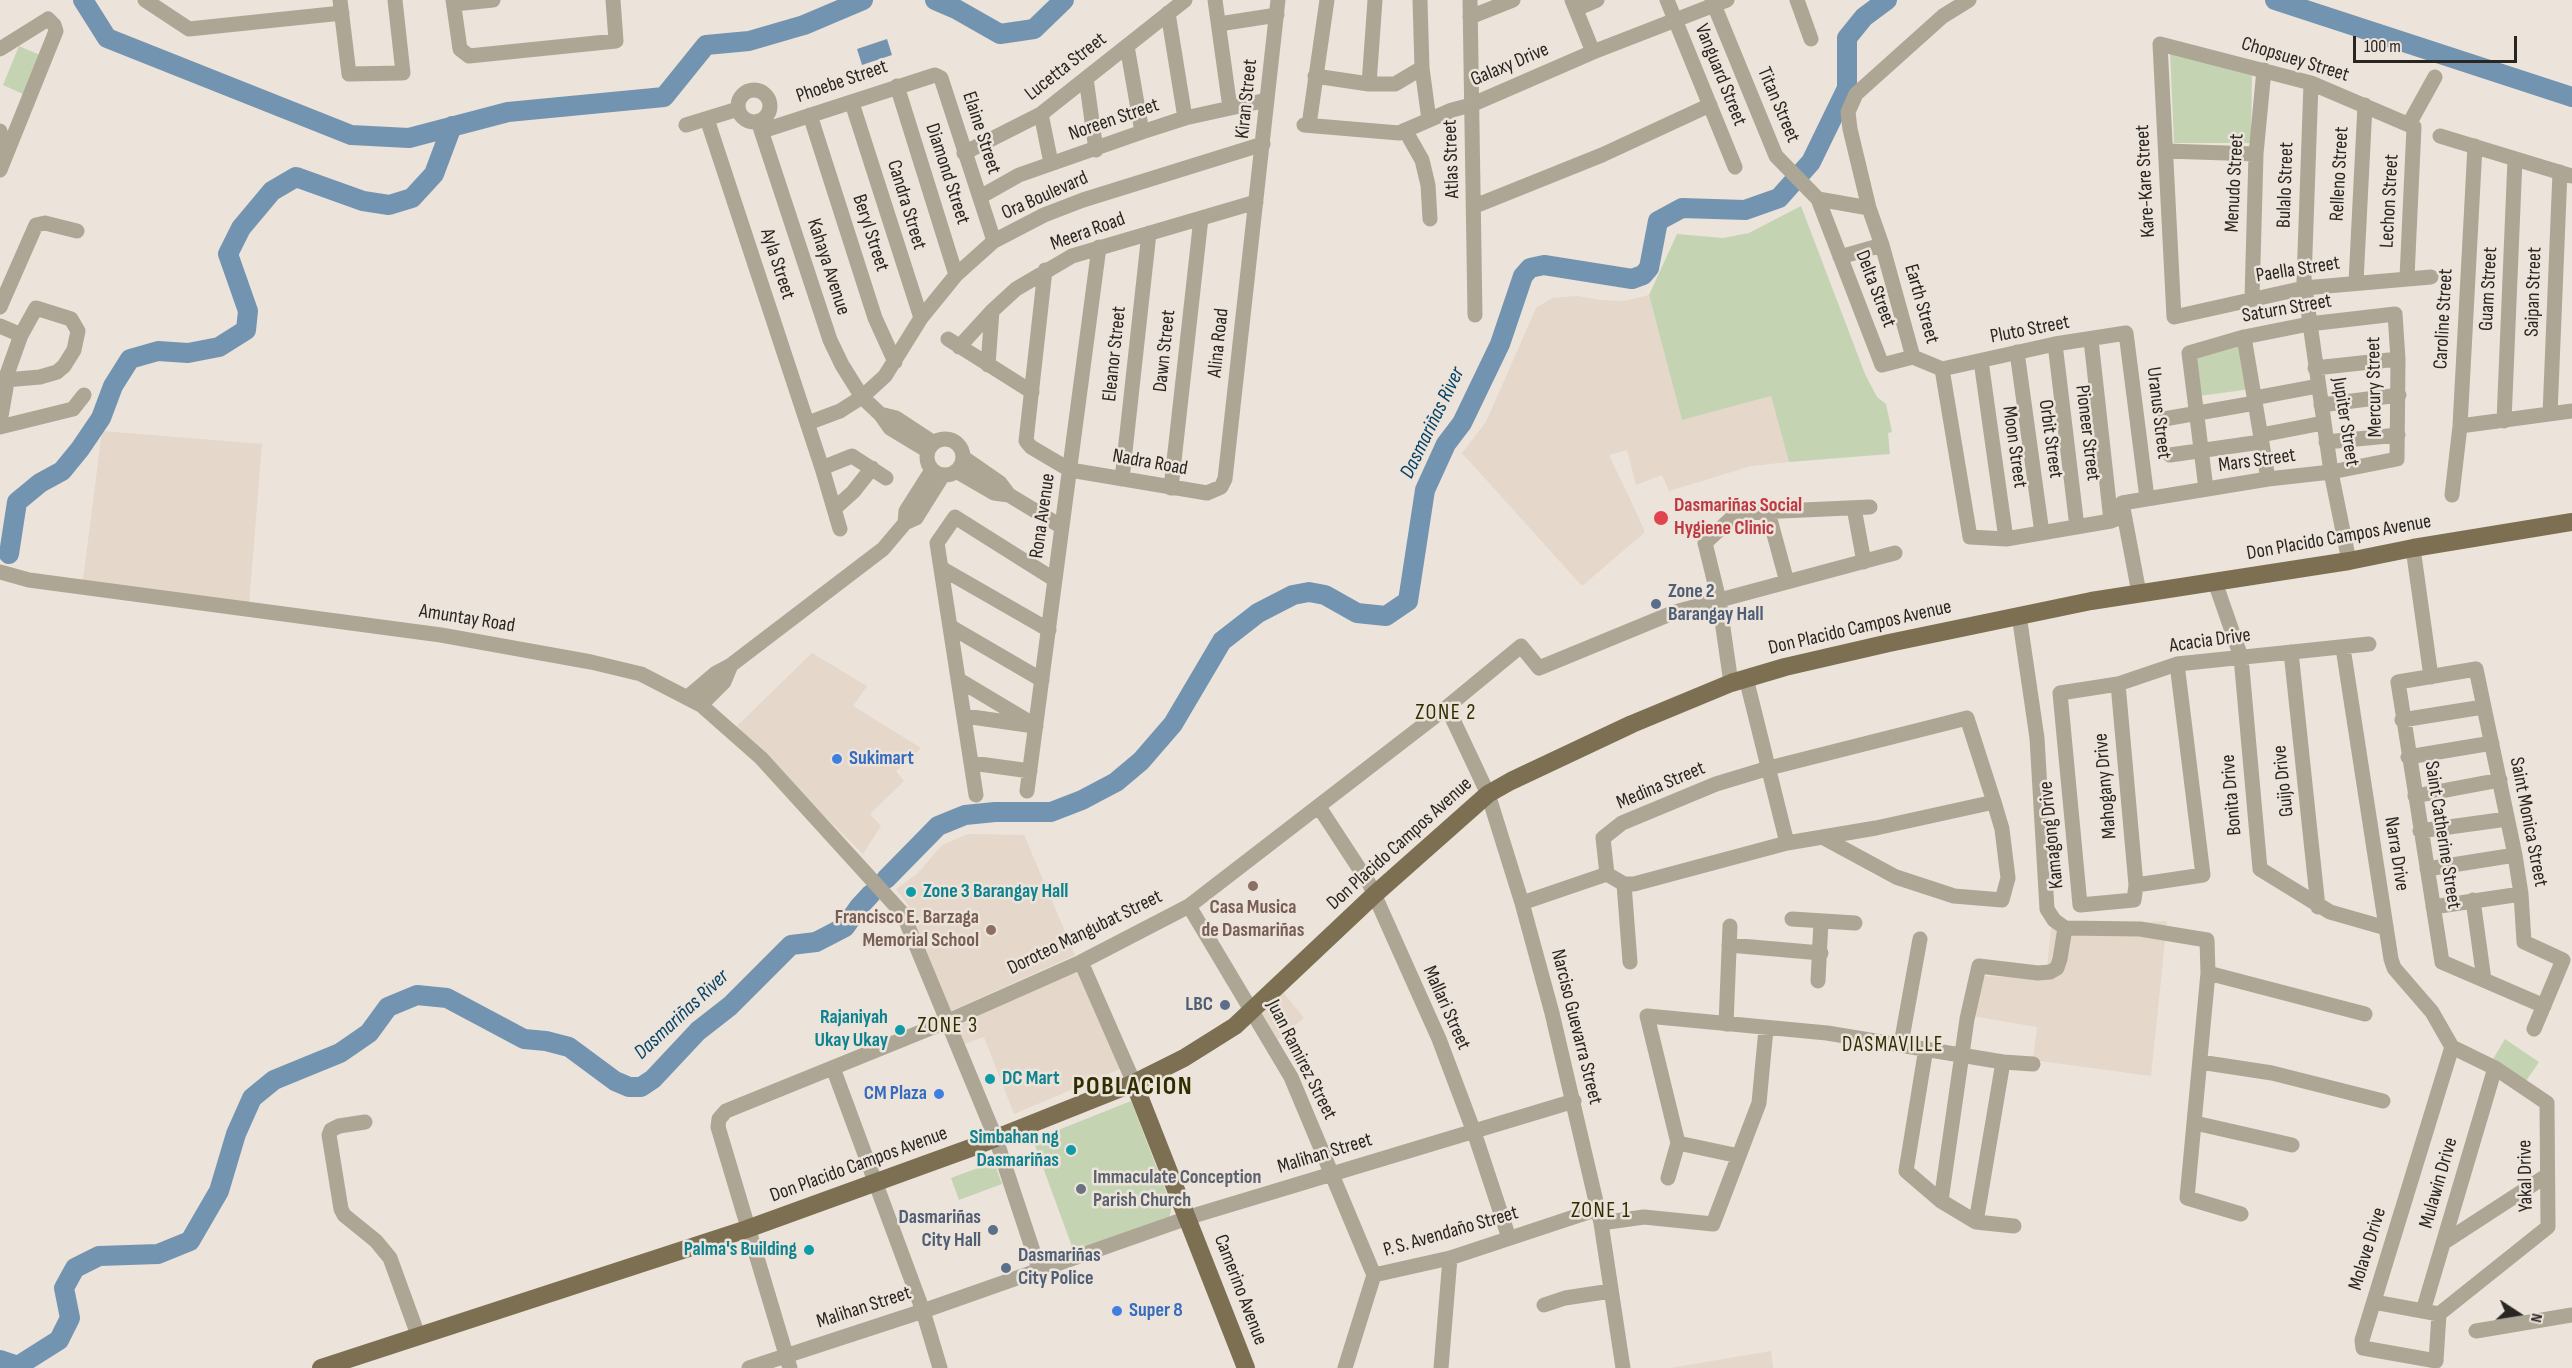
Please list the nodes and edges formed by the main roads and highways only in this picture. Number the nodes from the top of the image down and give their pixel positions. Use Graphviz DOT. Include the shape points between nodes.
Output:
graph roads {
  1 [pos="2572,522"];
  2 [pos="1134,1083"];
  3 [pos="321,1368"];
  4 [pos="1246,1368"];
  1 -- 2 [label="main road, Don Placido Campos Avenue" via="2019,615 1738,680 1632,724 1488,794 1374,895 1253,1012 1184,1058"];
  2 -- 3 [label="main road, Don Placido Campos Avenue" via="996,1139 747,1229"];
  2 -- 4 [label="main road, Camerino Avenue"];
}
